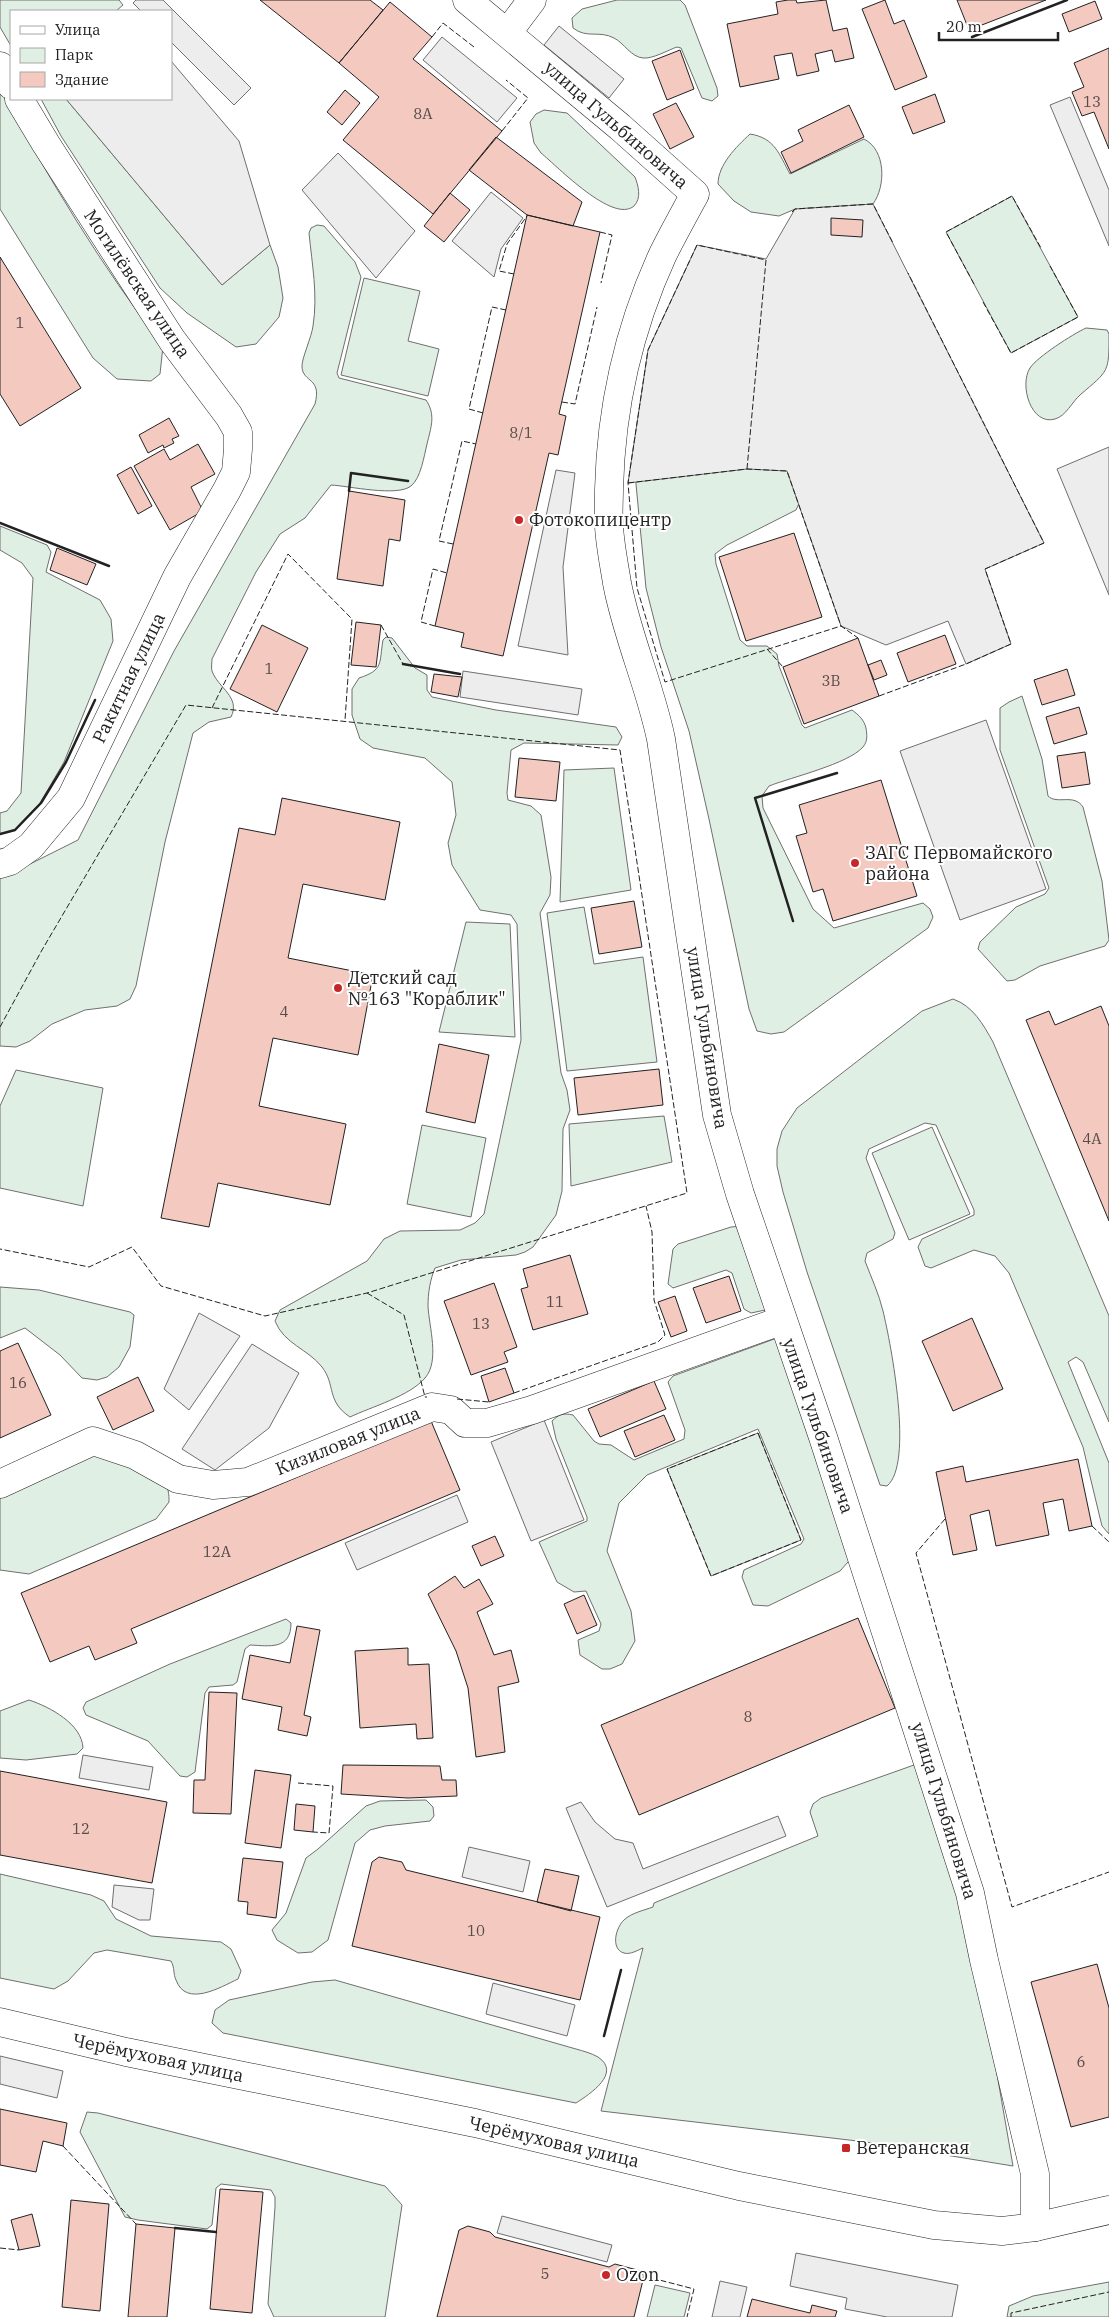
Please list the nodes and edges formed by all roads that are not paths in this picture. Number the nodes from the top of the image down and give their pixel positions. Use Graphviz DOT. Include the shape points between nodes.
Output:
graph roads {
  1 [pos="467,0"];
  2 [pos="532,0"];
  3 [pos="508,32"];
  4 [pos="0,66"];
  5 [pos="10,83"];
  6 [pos="20,100"];
  7 [pos="236,472"];
  8 [pos="0,864"];
  9 [pos="783,1320"];
  10 [pos="0,1484"];
  11 [pos="0,2022"];
  12 [pos="1109,2210"];
  13 [pos="1034,2227"];
  1 -- 3 [label="street, улица Гульбиновича"];
  2 -- 3 [label="street"];
  3 -- 9 [label="street, улица Гульбиновича" via="695,194 663,254 626,355 610,457 609,526 630,637 661,740 717,1115"];
  4 -- 5 [label="street"];
  6 -- 7 [label="street, Могилёвская улица" via="172,340 229,416 238,432"];
  7 -- 8 [label="street, Ракитная улица" via="178,577 71,798 31,846"];
  9 -- 10 [label="street, Кизиловая улица" via="532,1410 487,1423 465,1423 451,1410 432,1407 248,1482 213,1485 178,1479 135,1455 93,1442"];
  9 -- 13 [label="street, улица Гульбиновича" via="970,1892 1035,2174"];
  11 -- 13 [label="street, Черёмуховая улица" via="126,2052 475,2123 739,2186 934,2225 1002,2231"];
  12 -- 13 [label="street, Черёмуховая улица"];
}
